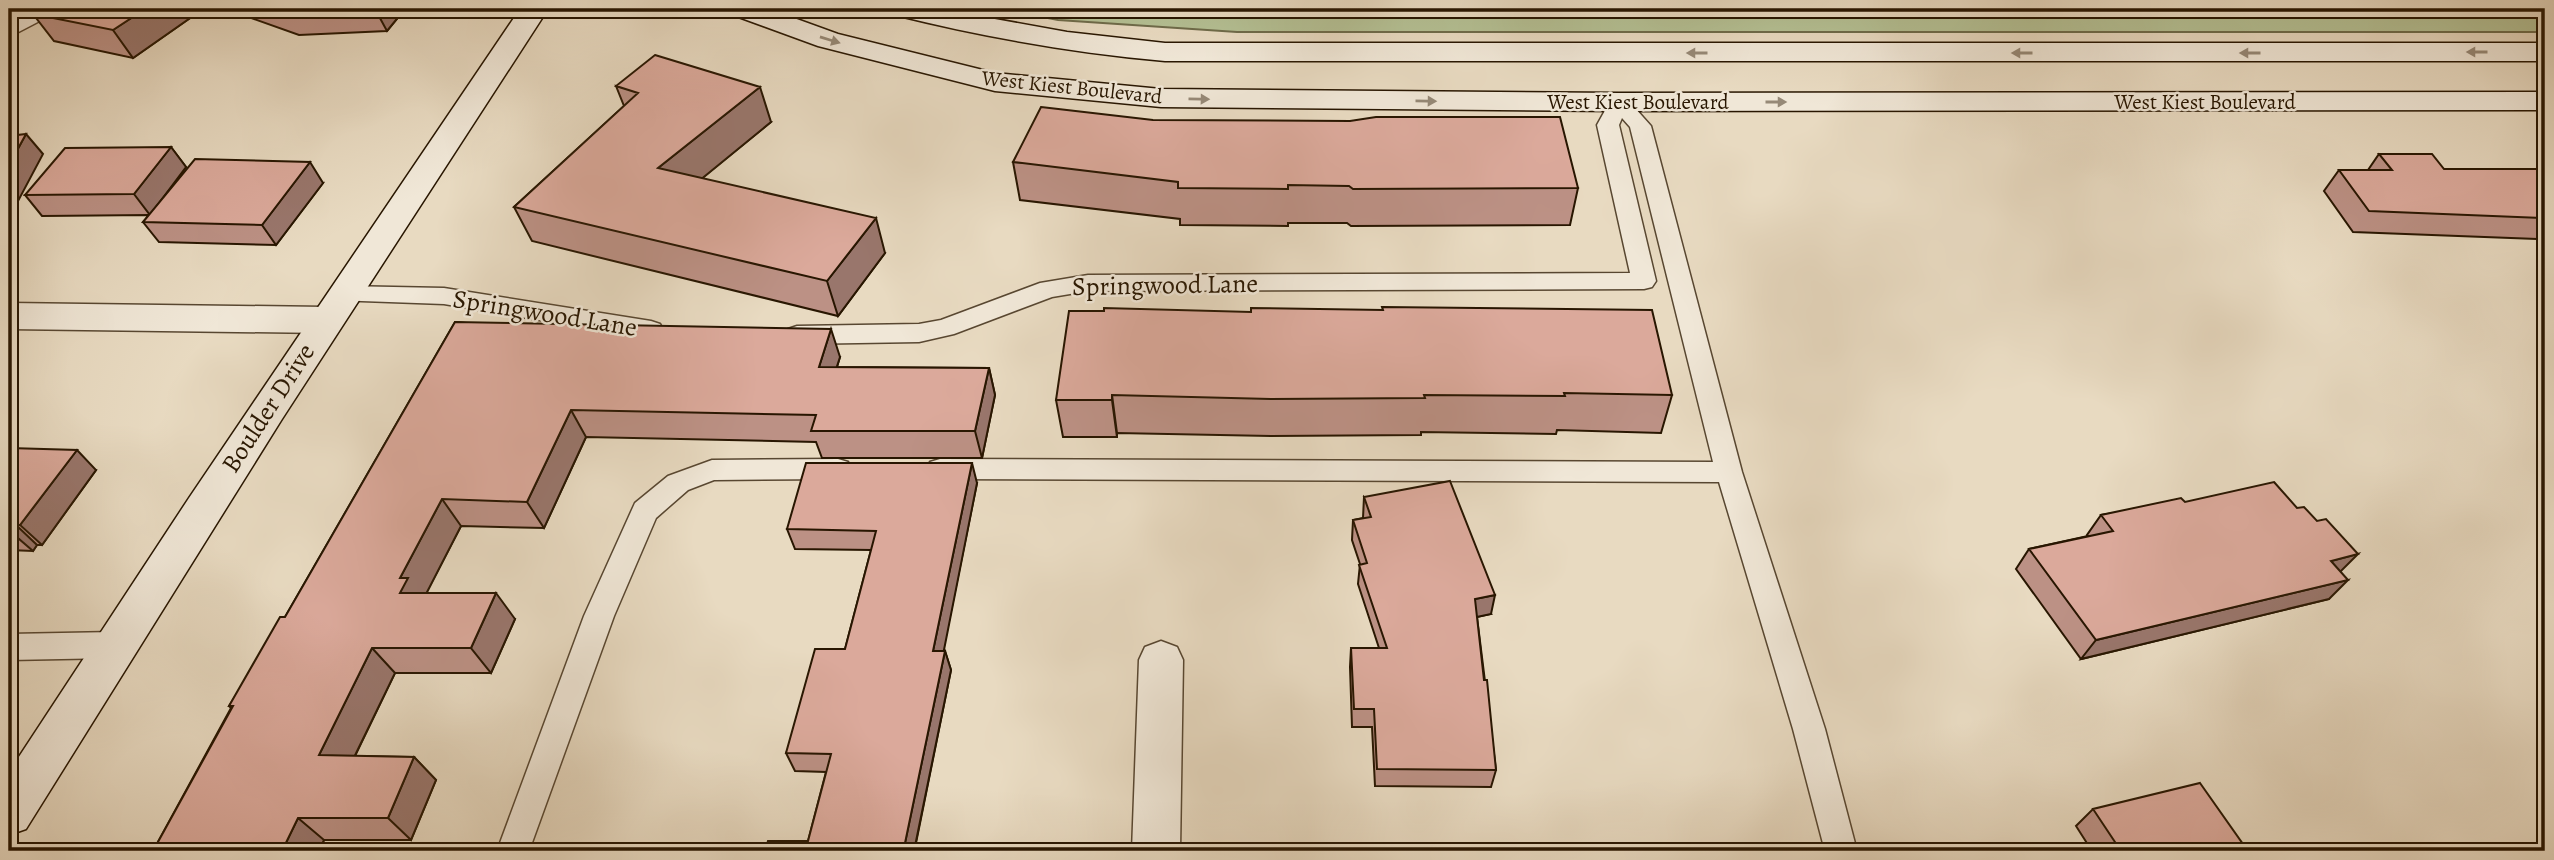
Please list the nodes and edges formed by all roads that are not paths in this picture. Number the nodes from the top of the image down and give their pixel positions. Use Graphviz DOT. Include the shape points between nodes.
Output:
graph roads {
  1 [pos="48,9"];
  2 [pos="534,9"];
  3 [pos="743,9"];
  4 [pos="905,9"];
  5 [pos="9,31"];
  6 [pos="2545,52"];
  7 [pos="1604,53"];
  8 [pos="2545,101"];
  9 [pos="1619,102"];
  10 [pos="334,307"];
  11 [pos="9,316"];
  12 [pos="672,334"];
  13 [pos="768,335"];
  14 [pos="858,469"];
  15 [pos="913,469"];
  16 [pos="1729,472"];
  17 [pos="114,645"];
  18 [pos="9,647"];
  19 [pos="1161,660"];
  20 [pos="9,813"];
  21 [pos="513,851"];
  22 [pos="1156,851"];
  23 [pos="1840,851"];
  1 -- 5 [label="lane"];
  2 -- 10 [label="main road, Boulder Drive"];
  3 -- 9 [label="main road, West Kiest Boulevard, one-way" via="828,40 927,67 995,82 1080,92 1161,98"];
  4 -- 7 [label="main road, West Kiest Boulevard" via="1094,47 1165,52"];
  6 -- 7 [label="main road, West Kiest Boulevard, one-way"];
  7 -- 9 [label="main road"];
  9 -- 8 [label="main road, West Kiest Boulevard, one-way"];
  9 -- 13 [label="lane, Springwood Lane" via="1608,125 1644,281 1088,283 1048,289 945,328 919,333"];
  9 -- 16 [label="lane" via="1640,126"];
  10 -- 11 [label="main road, Springwood Lane"];
  10 -- 12 [label="lane, Springwood Lane" via="444,296"];
  10 -- 17 [label="main road, Boulder Drive"];
  14 -- 21 [label="lane" via="712,470 678,483 645,511 598,616"];
  15 -- 16 [label="lane"];
  16 -- 23 [label="lane" via="1809,730"];
  17 -- 18 [label="lane"];
  17 -- 20 [label="main road, Boulder Drive"];
  19 -- 22 [label="main road"];
}
